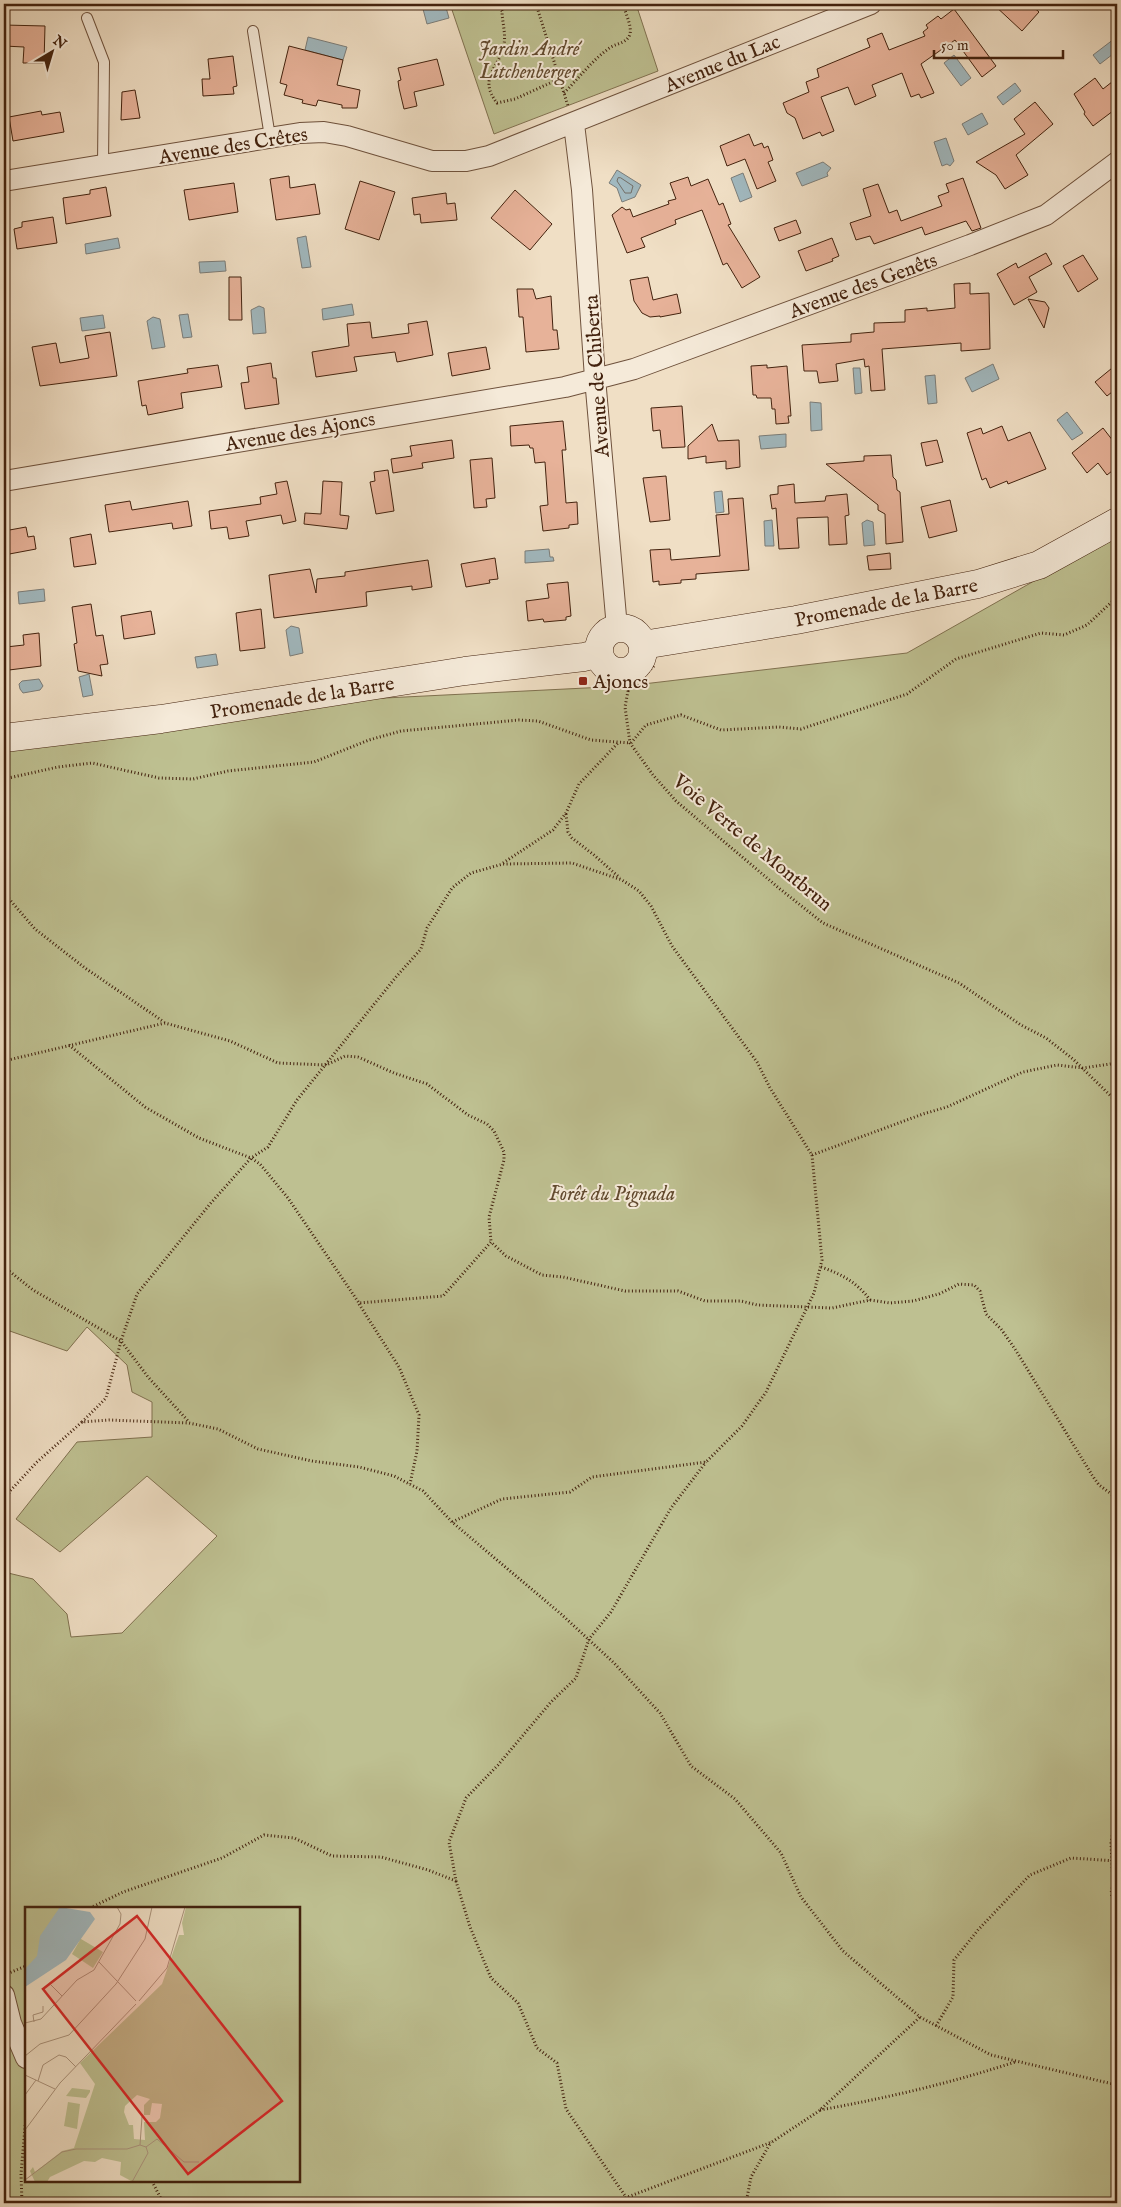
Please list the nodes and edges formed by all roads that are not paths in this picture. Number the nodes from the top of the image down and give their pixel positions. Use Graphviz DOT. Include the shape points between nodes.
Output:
graph roads {
  1 [pos="871,4"];
  2 [pos="87,18"];
  3 [pos="254,31"];
  4 [pos="572,118"];
  5 [pos="270,138"];
  6 [pos="1117,162"];
  7 [pos="103,165"];
  8 [pos="4,181"];
  9 [pos="595,378"];
  10 [pos="4,481"];
  11 [pos="1117,522"];
  12 [pos="617,628"];
  13 [pos="652,654"];
  14 [pos="592,655"];
  15 [pos="4,738"];
  16 [pos="4,1995"];
  17 [pos="25,2056"];
  1 -- 4 [label="street, Avenue du Lac"];
  2 -- 7 [label="lane" via="104,62"];
  3 -- 5 [label="lane"];
  4 -- 5 [label="street, Avenue des Crêtes" via="489,156 466,161 432,160 324,132"];
  4 -- 9 [label="street, Avenue de Chiberta" via="582,190"];
  5 -- 7 [label="street, Avenue des Crêtes"];
  6 -- 9 [label="street, Avenue des Genêts" via="1046,216 634,369"];
  7 -- 8 [label="street, Avenue des Crêtes"];
  9 -- 10 [label="street, Avenue des Ajoncs" via="565,387"];
  9 -- 12 [label="street, Avenue de Chiberta"];
  11 -- 13 [label="main road, Promenade de la Barre" via="1039,566 978,584 796,620"];
  12 -- 13 [label="main road" via="636,634"];
  12 -- 14 [label="main road" via="603,637"];
  13 -- 14 [label="main road" via="628,671 617,672"];
  14 -- 15 [label="main road, Promenade de la Barre" via="491,675"];
  16 -- 17 [label="street" via="11,2023"];
}
